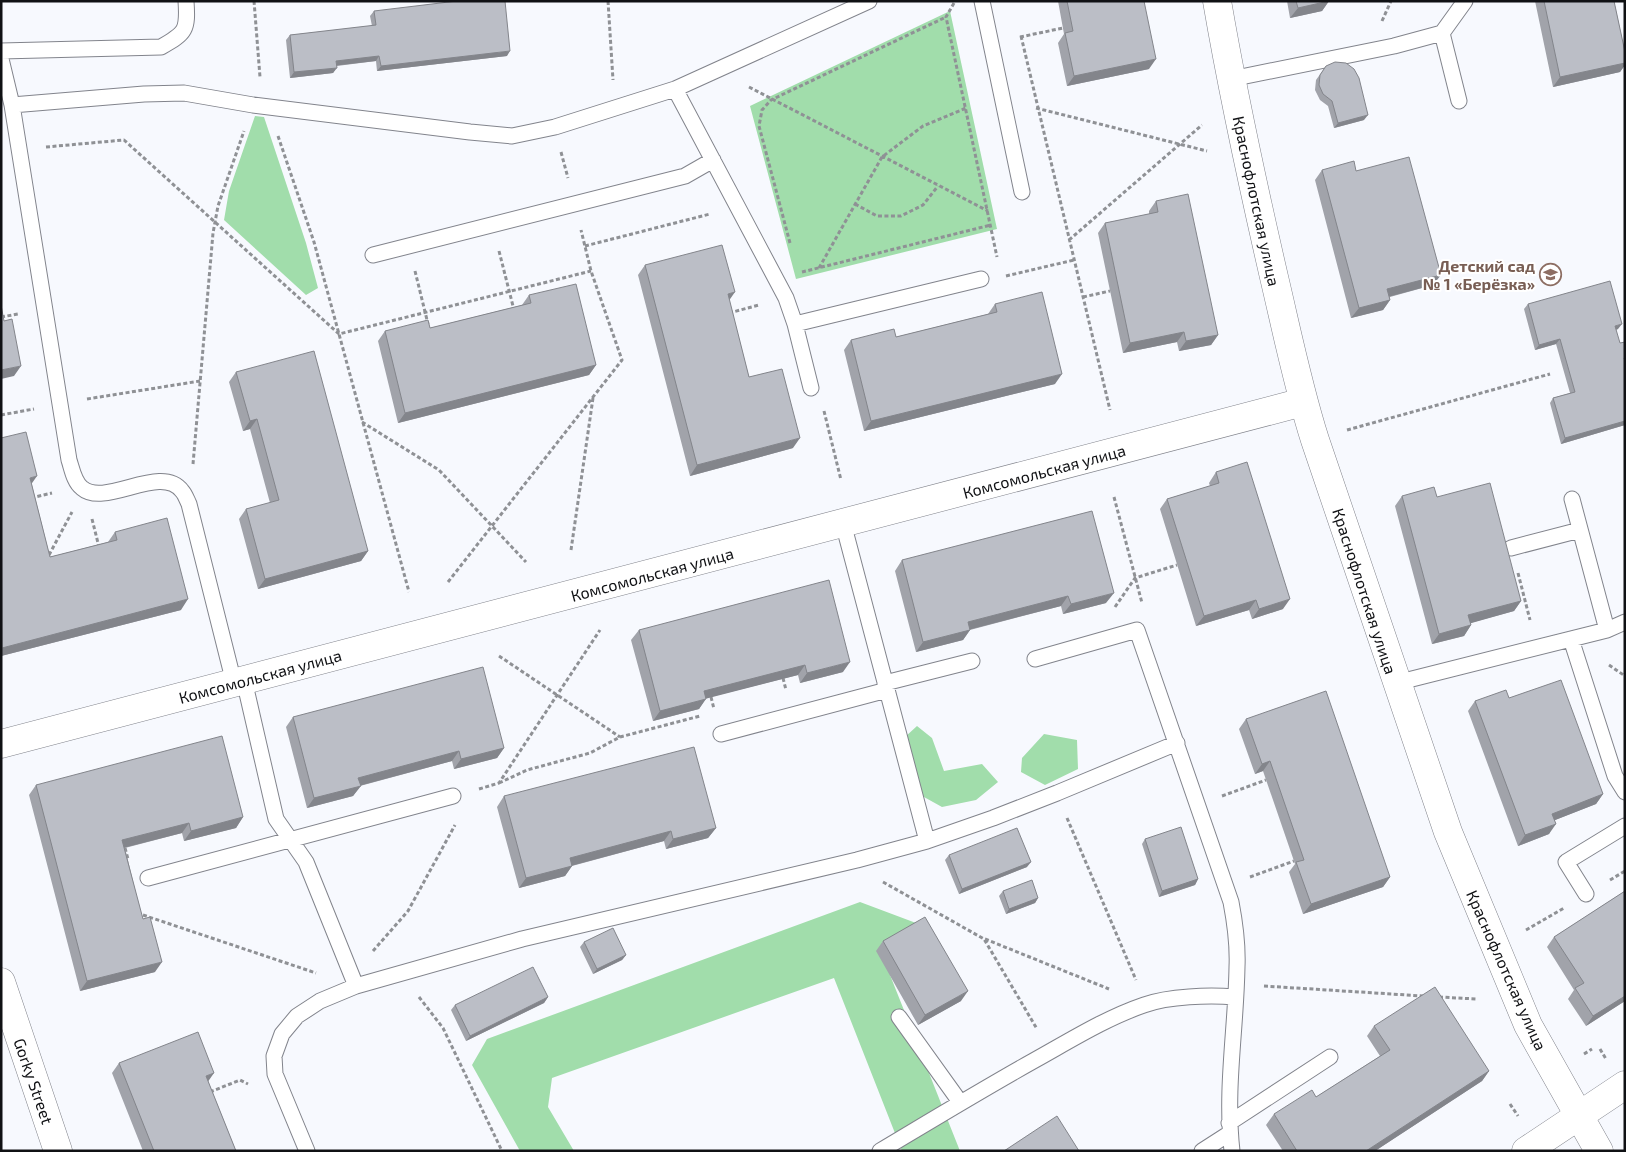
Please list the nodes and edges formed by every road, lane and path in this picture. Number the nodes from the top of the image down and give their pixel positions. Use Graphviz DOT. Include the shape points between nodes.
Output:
graph roads {
  1 [pos="186,1"];
  2 [pos="254,1"];
  3 [pos="608,1"];
  4 [pos="869,1"];
  5 [pos="955,1"];
  6 [pos="982,1"];
  7 [pos="1217,1"];
  8 [pos="1465,1"];
  9 [pos="946,17"];
  10 [pos="1064,28"];
  11 [pos="1442,33"];
  12 [pos="1021,36"];
  13 [pos="990,43"];
  14 [pos="1,51"];
  15 [pos="1,59"];
  16 [pos="718,69"];
  17 [pos="1231,79"];
  18 [pos="675,89"];
  19 [pos="771,100"];
  20 [pos="1459,101"];
  21 [pos="12,106"];
  22 [pos="261,106"];
  23 [pos="966,108"];
  24 [pos="1038,108"];
  25 [pos="615,110"];
  26 [pos="1202,125"];
  27 [pos="555,127"];
  28 [pos="1179,144"];
  29 [pos="19,149"];
  30 [pos="1207,151"];
  31 [pos="882,157"];
  32 [pos="713,160"];
  33 [pos="938,186"];
  34 [pos="1022,192"];
  35 [pos="574,204"];
  36 [pos="855,204"];
  37 [pos="738,207"];
  38 [pos="988,211"];
  39 [pos="215,222"];
  40 [pos="493,224"];
  41 [pos="991,225"];
  42 [pos="1069,240"];
  43 [pos="409,246"];
  44 [pos="585,246"];
  45 [pos="790,246"];
  46 [pos="373,255"];
  47 [pos="1074,260"];
  48 [pos="819,268"];
  49 [pos="591,271"];
  50 [pos="1002,277"];
  51 [pos="776,279"];
  52 [pos="981,279"];
  53 [pos="509,291"];
  54 [pos="1110,291"];
  55 [pos="1083,297"];
  56 [pos="786,298"];
  57 [pos="426,312"];
  58 [pos="723,315"];
  59 [pos="515,316"];
  60 [pos="795,324"];
  61 [pos="430,328"];
  62 [pos="339,334"];
  63 [pos="1550,374"];
  64 [pos="200,381"];
  65 [pos="811,388"];
  66 [pos="593,398"];
  67 [pos="1303,402"];
  68 [pos="60,404"];
  69 [pos="1110,410"];
  70 [pos="362,422"];
  71 [pos="1344,431"];
  72 [pos="841,480"];
  73 [pos="84,490"];
  74 [pos="1114,498"];
  75 [pos="1572,499"];
  76 [pos="189,504"];
  77 [pos="843,524"];
  78 [pos="492,526"];
  79 [pos="1580,530"];
  80 [pos="1511,548"];
  81 [pos="571,550"];
  82 [pos="50,560"];
  83 [pos="526,562"];
  84 [pos="1177,565"];
  85 [pos="1135,578"];
  86 [pos="448,582"];
  87 [pos="409,592"];
  88 [pos="1625,622"];
  89 [pos="600,630"];
  90 [pos="1137,630"];
  91 [pos="1607,630"];
  92 [pos="1571,639"];
  93 [pos="1089,644"];
  94 [pos="1538,647"];
  95 [pos="499,656"];
  96 [pos="1035,660"];
  97 [pos="972,661"];
  98 [pos="239,682"];
  99 [pos="1396,683"];
  100 [pos="886,687"];
  101 [pos="558,695"];
  102 [pos="721,734"];
  103 [pos="1177,743"];
  104 [pos="1,744"];
  105 [pos="1266,780"];
  106 [pos="500,783"];
  107 [pos="479,789"];
  108 [pos="1625,792"];
  109 [pos="1057,793"];
  110 [pos="453,796"];
  111 [pos="474,796"];
  112 [pos="1198,804"];
  113 [pos="459,819"];
  114 [pos="1625,826"];
  115 [pos="290,840"];
  116 [pos="927,841"];
  117 [pos="857,860"];
  118 [pos="1294,861"];
  119 [pos="148,878"];
  120 [pos="1226,886"];
  121 [pos="1586,894"];
  122 [pos="143,915"];
  123 [pos="984,939"];
  124 [pos="400,974"];
  125 [pos="1,982"];
  126 [pos="356,986"];
  127 [pos="1236,990"];
  128 [pos="1428,996"];
  129 [pos="1438,997"];
  130 [pos="1476,999"];
  131 [pos="1146,1004"];
  132 [pos="900,1017"];
  133 [pos="1050,1051"];
  134 [pos="1330,1057"];
  135 [pos="1625,1085"];
  136 [pos="202,1095"];
  137 [pos="286,1099"];
  138 [pos="960,1102"];
  139 [pos="1510,1104"];
  140 [pos="1579,1116"];
  141 [pos="1521,1121"];
  142 [pos="1229,1128"];
  143 [pos="58,1151"];
  144 [pos="307,1151"];
  145 [pos="502,1151"];
  146 [pos="880,1151"];
  147 [pos="1202,1151"];
  148 [pos="1232,1151"];
  149 [pos="1526,1151"];
  150 [pos="1599,1151"];
  1 -- 14 [label="lane" via="187,21 179,36 161,47"];
  2 -- 22 [label="path"];
  3 -- 25 [label="path"];
  4 -- 16 [label="lane"];
  5 -- 9 [label="path"];
  6 -- 13 [label="lane"];
  7 -- 17 [label="street, Краснофлотская улица"];
  8 -- 11 [label="lane"];
  9 -- 19 [label="path"];
  9 -- 23 [label="path"];
  10 -- 12 [label="path"];
  11 -- 17 [label="lane"];
  11 -- 20 [label="lane"];
  12 -- 13 [label="path"];
  12 -- 24 [label="path"];
  13 -- 34 [label="lane"];
  15 -- 21 [label="lane"];
  16 -- 18 [label="lane"];
  16 -- 19 [label="path"];
  17 -- 67 [label="street, Краснофлотская улица"];
  18 -- 25 [label="lane"];
  18 -- 32 [label="lane"];
  19 -- 31 [label="path"];
  19 -- 45 [label="path" via="762,110 759,126"];
  21 -- 22 [label="lane" via="184,93"];
  21 -- 29 [label="lane"];
  22 -- 27 [label="lane" via="512,136"];
  22 -- 39 [label="path" via="218,206"];
  22 -- 62 [label="path" via="314,242"];
  23 -- 31 [label="path" via="923,126"];
  23 -- 38 [label="path"];
  24 -- 28 [label="path"];
  24 -- 42 [label="path"];
  25 -- 27 [label="lane"];
  26 -- 28 [label="path"];
  27 -- 35 [label="path"];
  28 -- 30 [label="path"];
  28 -- 42 [label="path"];
  29 -- 39 [label="path" via="124,140"];
  29 -- 68 [label="lane"];
  31 -- 33 [label="path"];
  31 -- 36 [label="path"];
  32 -- 35 [label="lane" via="685,176"];
  32 -- 37 [label="lane"];
  33 -- 36 [label="path" via="923,205 901,216 877,216"];
  33 -- 38 [label="path"];
  35 -- 40 [label="lane"];
  35 -- 44 [label="path"];
  36 -- 48 [label="path"];
  37 -- 44 [label="path"];
  37 -- 51 [label="lane"];
  38 -- 41 [label="path"];
  39 -- 62 [label="path"];
  39 -- 64 [label="path"];
  40 -- 43 [label="lane"];
  40 -- 53 [label="path"];
  41 -- 48 [label="path"];
  41 -- 50 [label="path"];
  42 -- 47 [label="path"];
  43 -- 46 [label="lane"];
  43 -- 57 [label="path"];
  44 -- 49 [label="path"];
  47 -- 50 [label="path"];
  47 -- 55 [label="path"];
  48 -- 51 [label="path"];
  49 -- 53 [label="path"];
  49 -- 66 [label="path" via="622,360"];
  50 -- 52 [label="path"];
  51 -- 56 [label="lane"];
  52 -- 60 [label="lane"];
  53 -- 57 [label="path"];
  53 -- 59 [label="path"];
  54 -- 55 [label="path"];
  55 -- 69 [label="path"];
  56 -- 58 [label="path"];
  56 -- 60 [label="lane"];
  57 -- 61 [label="path"];
  57 -- 62 [label="path"];
  60 -- 65 [label="lane"];
  62 -- 70 [label="path"];
  63 -- 71 [label="path"];
  64 -- 68 [label="path"];
  64 -- 76 [label="path"];
  65 -- 72 [label="path" via="819,390"];
  66 -- 78 [label="path"];
  66 -- 81 [label="path"];
  67 -- 77 [label="street, Комсомольская улица"];
  67 -- 99 [label="street, Краснофлотская улица"];
  68 -- 73 [label="lane" via="69,460 75,478"];
  70 -- 78 [label="path" via="440,470"];
  70 -- 87 [label="path"];
  73 -- 76 [label="lane" via="96,494 158,482 172,483 181,489"];
  73 -- 82 [label="path" via="49,554"];
  74 -- 85 [label="path"];
  75 -- 79 [label="lane"];
  76 -- 98 [label="lane"];
  77 -- 98 [label="street, Комсомольская улица"];
  77 -- 100 [label="lane"];
  78 -- 83 [label="path"];
  78 -- 86 [label="path"];
  79 -- 80 [label="lane"];
  79 -- 91 [label="lane"];
  80 -- 94 [label="path"];
  84 -- 85 [label="path"];
  85 -- 90 [label="path" via="1142,605"];
  85 -- 93 [label="path"];
  88 -- 91 [label="lane"];
  89 -- 101 [label="path"];
  90 -- 93 [label="lane"];
  90 -- 103 [label="lane"];
  91 -- 92 [label="lane"];
  92 -- 94 [label="lane"];
  92 -- 108 [label="lane" via="1615,776"];
  93 -- 96 [label="lane"];
  94 -- 99 [label="lane"];
  95 -- 101 [label="path"];
  97 -- 100 [label="lane"];
  98 -- 104 [label="street, Комсомольская улица"];
  98 -- 115 [label="lane" via="276,819"];
  99 -- 140 [label="street, Краснофлотская улица" via="1448,832 1528,1025"];
  100 -- 102 [label="lane"];
  100 -- 116 [label="lane"];
  101 -- 106 [label="path"];
  101 -- 106 [label="path" via="620,737 590,754 526,770"];
  103 -- 109 [label="lane"];
  103 -- 112 [label="lane"];
  105 -- 112 [label="path"];
  106 -- 107 [label="path"];
  107 -- 110 [label="path"];
  107 -- 111 [label="path"];
  109 -- 116 [label="lane"];
  109 -- 131 [label="path"];
  110 -- 115 [label="lane"];
  112 -- 120 [label="lane"];
  113 -- 126 [label="path" via="408,911 374,947"];
  114 -- 121 [label="lane" via="1566,862"];
  115 -- 119 [label="lane"];
  115 -- 126 [label="lane" via="306,862"];
  116 -- 117 [label="lane"];
  117 -- 123 [label="path" via="862,870"];
  117 -- 124 [label="lane" via="522,939"];
  118 -- 120 [label="path"];
  120 -- 127 [label="lane" via="1236,931"];
  122 -- 126 [label="path"];
  123 -- 131 [label="path"];
  123 -- 133 [label="path"];
  124 -- 126 [label="lane"];
  124 -- 145 [label="path" via="443,1028"];
  125 -- 143 [label="street, Gorky Street"];
  126 -- 137 [label="lane" via="320,1001 297,1016 282,1034 274,1056 275,1074"];
  127 -- 128 [label="path"];
  127 -- 131 [label="lane"];
  127 -- 142 [label="lane"];
  129 -- 130 [label="path"];
  131 -- 133 [label="lane" via="1095,1026"];
  132 -- 138 [label="lane"];
  133 -- 138 [label="lane"];
  134 -- 142 [label="lane"];
  135 -- 140 [label="street"];
  136 -- 137 [label="path" via="240,1080"];
  137 -- 144 [label="lane"];
  138 -- 146 [label="lane"];
  139 -- 141 [label="path"];
  140 -- 149 [label="street"];
  140 -- 150 [label="street, Краснофлотская улица"];
  142 -- 147 [label="lane"];
  142 -- 148 [label="lane"];
}
